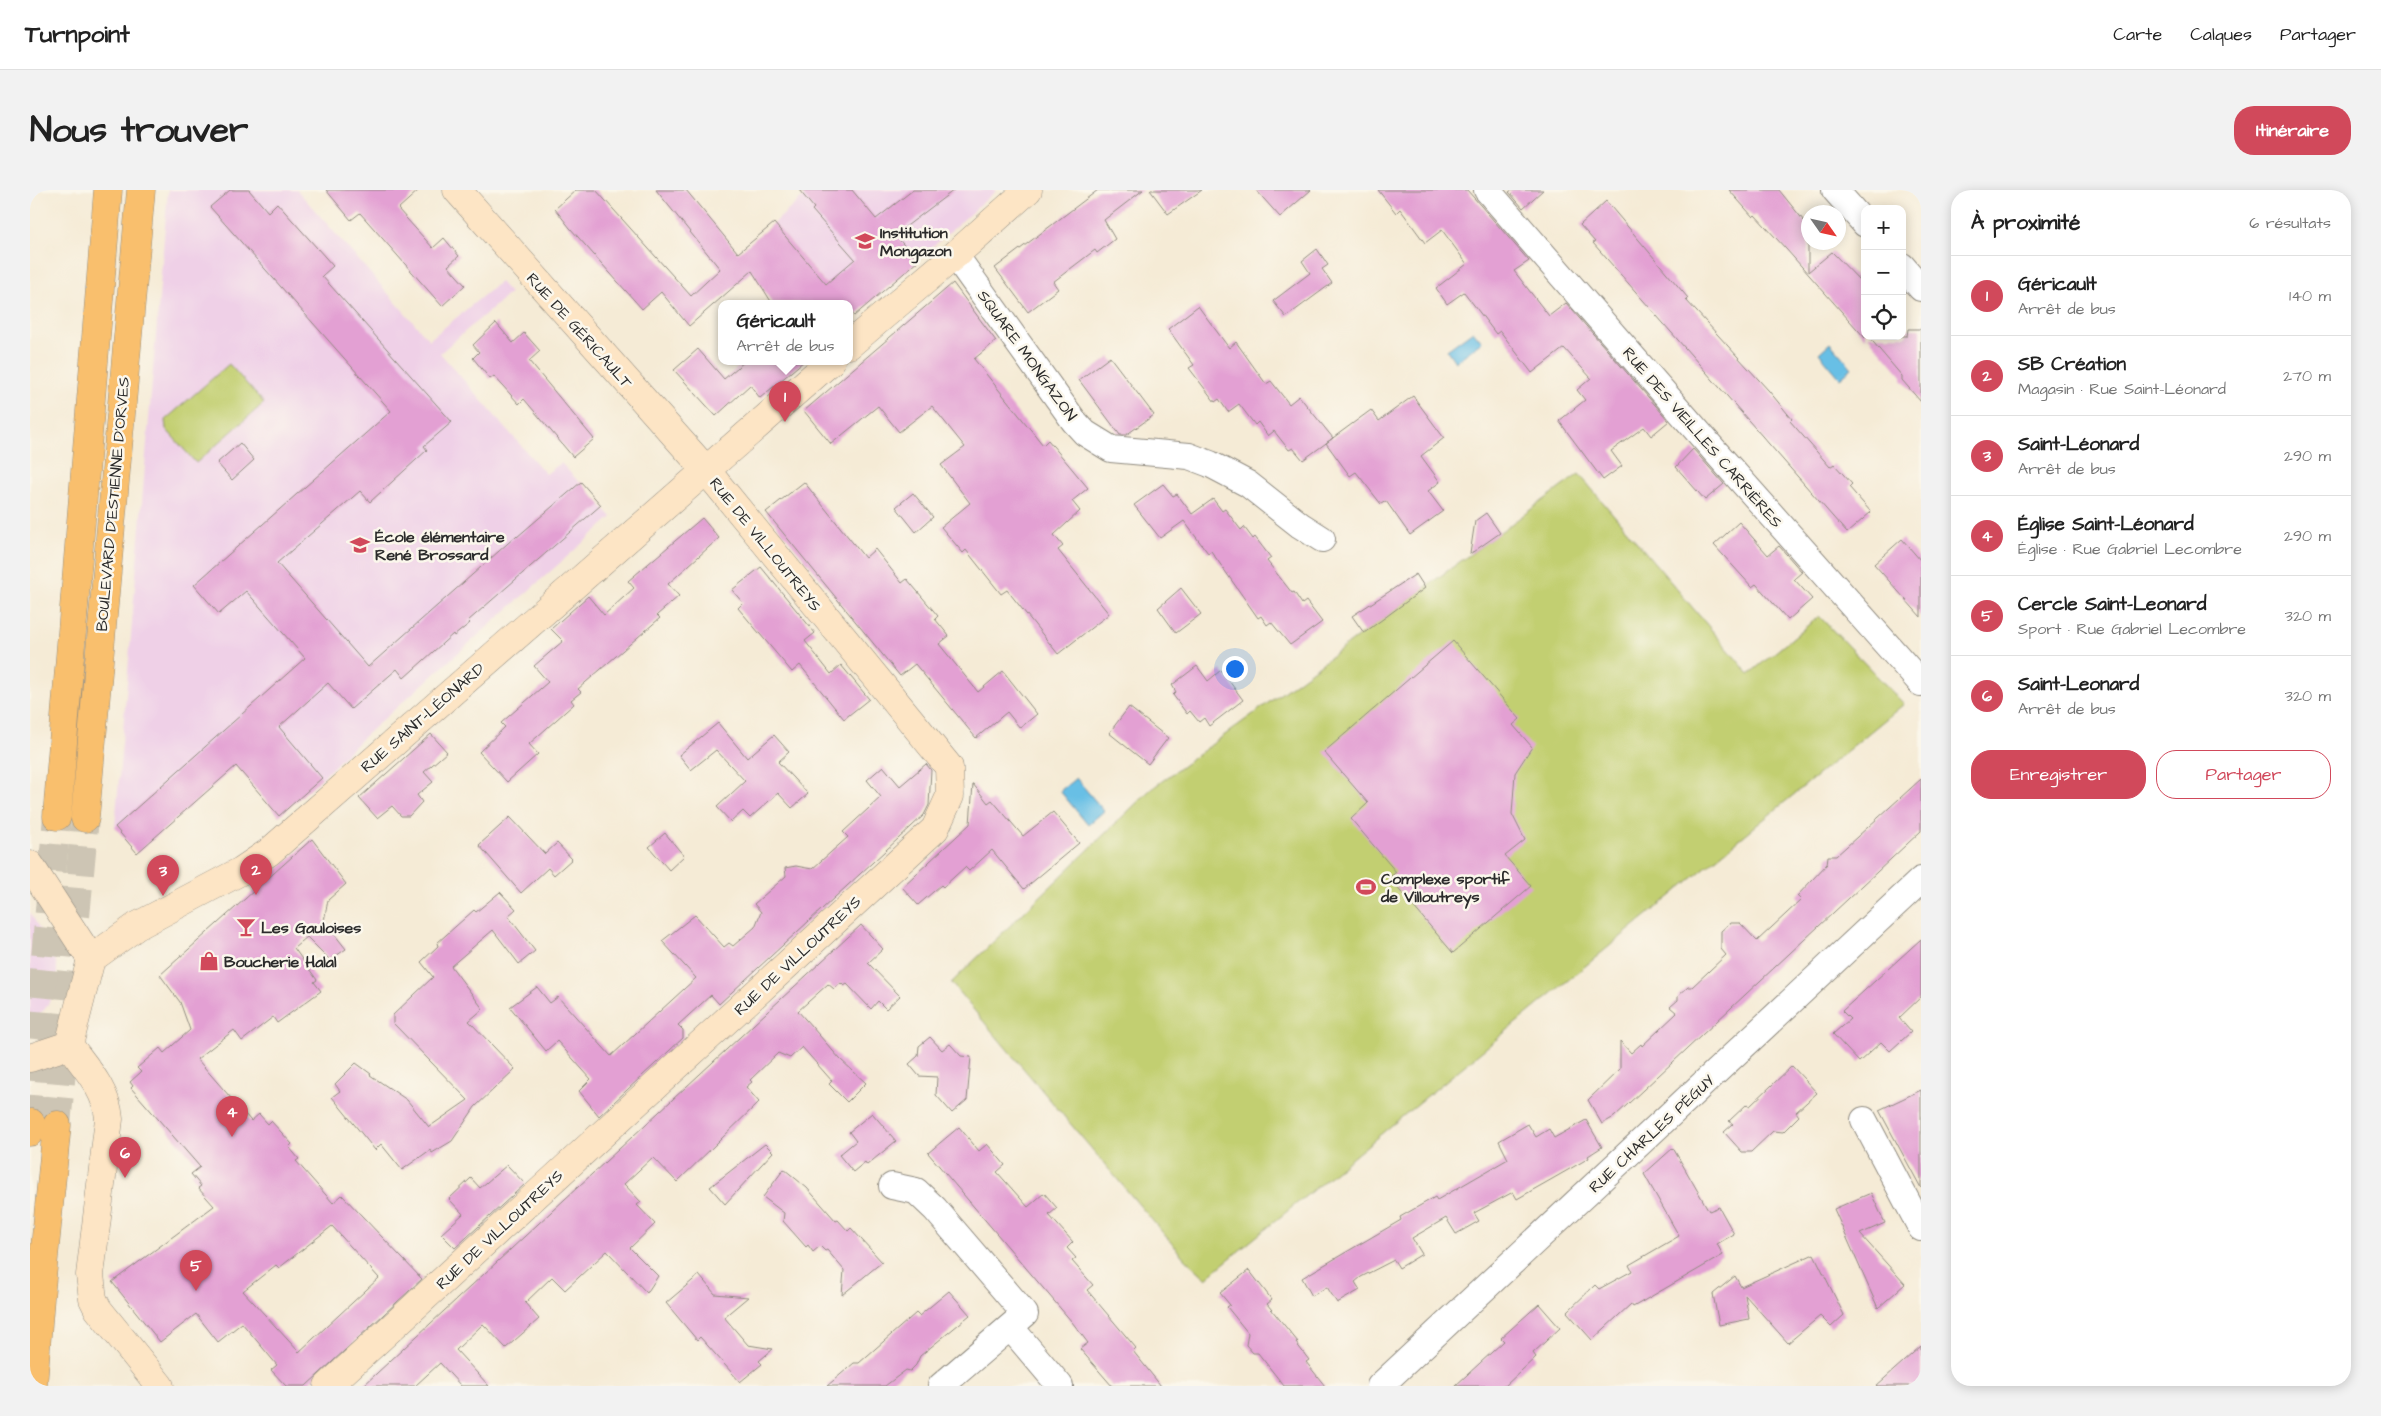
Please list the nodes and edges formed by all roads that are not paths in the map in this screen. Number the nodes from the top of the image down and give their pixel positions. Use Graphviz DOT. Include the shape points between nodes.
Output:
graph roads {
  1 [pos="108,190"];
  2 [pos="140,190"];
  3 [pos="457,190"];
  4 [pos="1028,190"];
  5 [pos="1487,190"];
  6 [pos="1835,190"];
  7 [pos="1861,219"];
  8 [pos="955,256"];
  9 [pos="1906,271"];
  10 [pos="1921,288"];
  11 [pos="853,343"];
  12 [pos="826,365"];
  13 [pos="705,469"];
  14 [pos="1322,539"];
  15 [pos="1921,683"];
  16 [pos="57,816"];
  17 [pos="85,818"];
  18 [pos="30,865"];
  19 [pos="1921,880"];
  20 [pos="91,959"];
  21 [pos="69,1045"];
  22 [pos="30,1058"];
  23 [pos="1864,1120"];
  24 [pos="39,1127"];
  25 [pos="892,1186"];
  26 [pos="1921,1228"];
  27 [pos="1010,1328"];
  28 [pos="33,1386"];
  29 [pos="160,1386"];
  30 [pos="328,1386"];
  31 [pos="941,1386"];
  32 [pos="1060,1386"];
  33 [pos="1380,1386"];
  1 -- 16 [label="main road, BOULEVARD D'ESTIENNE D'ORVES"];
  2 -- 17 [label="main road, BOULEVARD D'ESTIENNE D'ORVES"];
  3 -- 13 [label="street, RUE DE GÉRICAULT"];
  4 -- 8 [label="street"];
  5 -- 15 [label="street, RUE DES VIEILLES CARRIÈRES"];
  6 -- 7 [label="street"];
  8 -- 11 [label="street"];
  8 -- 14 [label="street, SQUARE MONGAZON" via="1085,433 1110,449 1188,456 1210,464 1248,484"];
  9 -- 10 [label="street"];
  12 -- 13 [label="street, RUE SAINT-LÉONARD"];
  13 -- 20 [label="street, RUE SAINT-LÉONARD" via="269,852 241,871 137,926"];
  13 -- 30 [label="street, RUE DE VILLOUTREYS" via="949,766 950,796 935,829"];
  18 -- 20 [label="street"];
  19 -- 33 [label="street, RUE CHARLES PÉGUY"];
  20 -- 21 [label="street"];
  21 -- 22 [label="street"];
  21 -- 29 [label="street" via="104,1095 108,1107 90,1275 93,1299"];
  23 -- 26 [label="street"];
  24 -- 28 [label="main road" via="40,1298"];
  25 -- 27 [label="street" via="916,1191 935,1209 1025,1314"];
  27 -- 31 [label="street"];
  27 -- 32 [label="street"];
}
